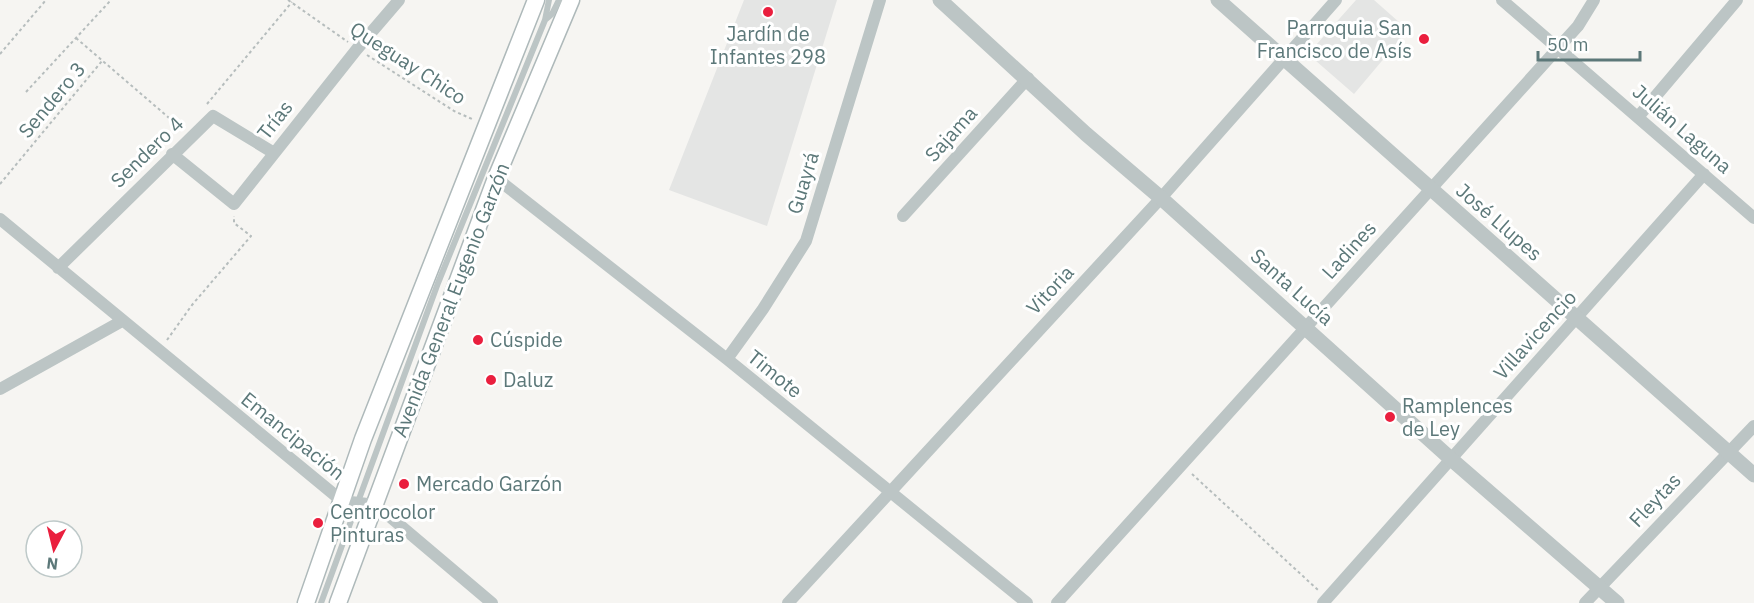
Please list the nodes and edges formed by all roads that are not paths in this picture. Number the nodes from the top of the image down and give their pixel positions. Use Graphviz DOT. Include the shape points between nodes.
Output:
graph roads {
  1 [pos="399,0"];
  2 [pos="537,0"];
  3 [pos="549,0"];
  4 [pos="559,0"];
  5 [pos="571,0"];
  6 [pos="880,0"];
  7 [pos="940,0"];
  8 [pos="1218,0"];
  9 [pos="1336,0"];
  10 [pos="1502,0"];
  11 [pos="1594,0"];
  12 [pos="1737,0"];
  13 [pos="544,20"];
  14 [pos="1557,48"];
  15 [pos="1283,59"];
  16 [pos="1028,78"];
  17 [pos="1638,117"];
  18 [pos="274,153"];
  19 [pos="172,154"];
  20 [pos="1704,174"];
  21 [pos="496,177"];
  22 [pos="1430,189"];
  23 [pos="1161,198"];
  24 [pos="903,216"];
  25 [pos="1754,218"];
  26 [pos="0,219"];
  27 [pos="58,268"];
  28 [pos="1577,319"];
  29 [pos="122,321"];
  30 [pos="1305,327"];
  31 [pos="727,359"];
  32 [pos="0,389"];
  33 [pos="1754,426"];
  34 [pos="1730,453"];
  35 [pos="1451,459"];
  36 [pos="1754,475"];
  37 [pos="889,492"];
  38 [pos="350,502"];
  39 [pos="376,505"];
  40 [pos="1599,587"];
  41 [pos="1325,601"];
  42 [pos="306,603"];
  43 [pos="321,603"];
  44 [pos="338,603"];
  45 [pos="492,603"];
  46 [pos="788,603"];
  47 [pos="1027,603"];
  48 [pos="1057,603"];
  49 [pos="1585,603"];
  50 [pos="1617,603"];
  1 -- 18 [label="street, Trías"];
  2 -- 38 [label="main road, Avenida General Eugenio Garzón" via="363,438"];
  3 -- 13 [label="lane, Avenida General Eugenio Garzón"];
  4 -- 13 [label="lane, Avenida General Eugenio Garzón"];
  5 -- 21 [label="main road, Avenida General Eugenio Garzón"];
  6 -- 31 [label="street, Guayrá" via="806,241"];
  7 -- 16 [label="street, Santa Lucía"];
  8 -- 15 [label="street, José Llupes"];
  9 -- 15 [label="street, Vitoria"];
  10 -- 14 [label="street, Julián Laguna"];
  11 -- 14 [label="street, Ladines" via="1578,26"];
  12 -- 17 [label="street"];
  13 -- 38 [label="lane, Avenida General Eugenio Garzón"];
  14 -- 17 [label="street, Julián Laguna"];
  14 -- 22 [label="street, Ladines"];
  15 -- 22 [label="street, José Llupes"];
  15 -- 23 [label="street, Vitoria"];
  16 -- 23 [label="street, Santa Lucía" via="1086,135"];
  16 -- 24 [label="street, Sajama"];
  17 -- 20 [label="street, Julián Laguna"];
  18 -- 19 [label="street, Sendero 4" via="213,116"];
  18 -- 19 [label="street, Trías" via="234,204"];
  19 -- 27 [label="street, Sendero 4"];
  20 -- 25 [label="street, Julián Laguna"];
  20 -- 28 [label="street, Villavicencio"];
  21 -- 31 [label="street, Timote"];
  21 -- 39 [label="main road, Avenida General Eugenio Garzón"];
  22 -- 28 [label="street, José Llupes"];
  22 -- 30 [label="street, Ladines"];
  23 -- 30 [label="street, Santa Lucía"];
  23 -- 37 [label="street, Vitoria"];
  26 -- 27 [label="street, Emancipación"];
  27 -- 29 [label="street, Emancipación"];
  28 -- 34 [label="street, José Llupes"];
  28 -- 35 [label="street, Villavicencio"];
  29 -- 32 [label="street"];
  29 -- 38 [label="street, Emancipación"];
  30 -- 35 [label="street, Santa Lucía"];
  30 -- 48 [label="street, Ladines"];
  31 -- 37 [label="street, Timote"];
  33 -- 34 [label="street, Fleytas"];
  34 -- 36 [label="street, José Llupes"];
  34 -- 40 [label="street, Fleytas" via="1715,464"];
  35 -- 40 [label="street, Santa Lucía"];
  35 -- 41 [label="street, Villavicencio"];
  37 -- 46 [label="street, Vitoria"];
  37 -- 47 [label="street, Timote"];
  38 -- 39 [label="street"];
  38 -- 42 [label="main road, Avenida General Eugenio Garzón"];
  38 -- 43 [label="lane, Avenida General Eugenio Garzón"];
  39 -- 44 [label="main road, Avenida General Eugenio Garzón"];
  39 -- 45 [label="street"];
  40 -- 49 [label="street, Fleytas"];
  40 -- 50 [label="street, Santa Lucía"];
}
